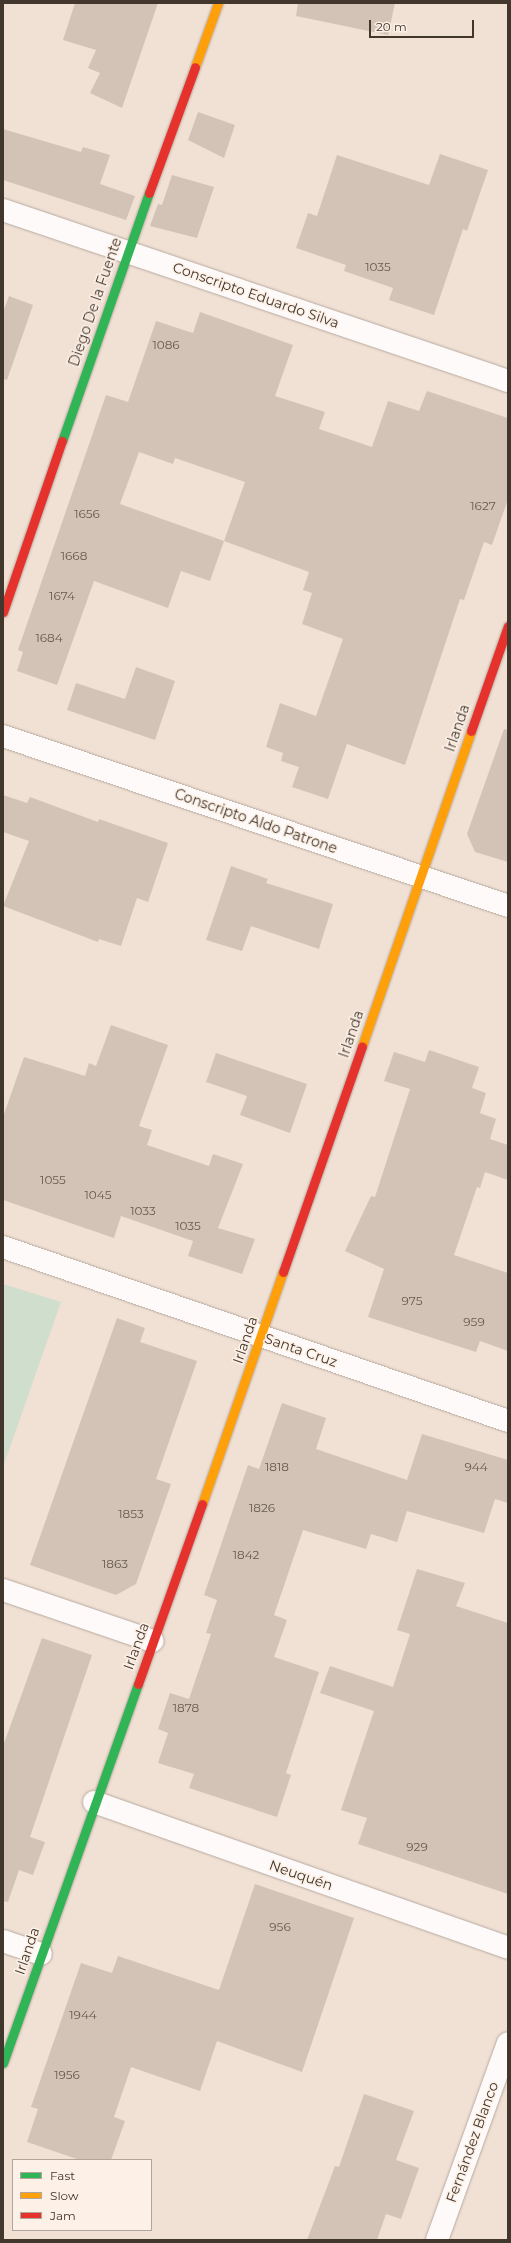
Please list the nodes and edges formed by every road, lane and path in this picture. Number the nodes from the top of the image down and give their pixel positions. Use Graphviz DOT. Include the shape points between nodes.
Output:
graph roads {
  1 [pos="218,3"];
  2 [pos="3,210"];
  3 [pos="128,251"];
  4 [pos="508,381"];
  5 [pos="3,612"];
  6 [pos="508,626"];
  7 [pos="3,736"];
  8 [pos="421,876"];
  9 [pos="508,906"];
  10 [pos="3,1247"];
  11 [pos="261,1337"];
  12 [pos="508,1421"];
  13 [pos="3,1590"];
  14 [pos="152,1641"];
  15 [pos="94,1802"];
  16 [pos="3,1941"];
  17 [pos="508,1948"];
  18 [pos="41,1954"];
  19 [pos="508,2043"];
  20 [pos="3,2063"];
  21 [pos="437,2240"];
  1 -- 3 [label="street, Diego De la Fuente"];
  2 -- 3 [label="street, Conscripto Eduardo Silva"];
  3 -- 4 [label="street, Conscripto Eduardo Silva"];
  3 -- 5 [label="street, Diego De la Fuente"];
  6 -- 8 [label="street, Irlanda"];
  7 -- 8 [label="street, Conscripto Aldo Patrone"];
  8 -- 9 [label="street, Conscripto Aldo Patrone"];
  8 -- 11 [label="street, Irlanda"];
  10 -- 11 [label="street, Santa Cruz"];
  11 -- 12 [label="street, Santa Cruz"];
  11 -- 14 [label="street, Irlanda"];
  13 -- 14 [label="street"];
  14 -- 15 [label="street, Irlanda"];
  15 -- 17 [label="street, Neuquén"];
  15 -- 18 [label="street, Irlanda"];
  16 -- 18 [label="street"];
  18 -- 20 [label="street, Irlanda"];
  19 -- 21 [label="street, Fernández Blanco"];
}
